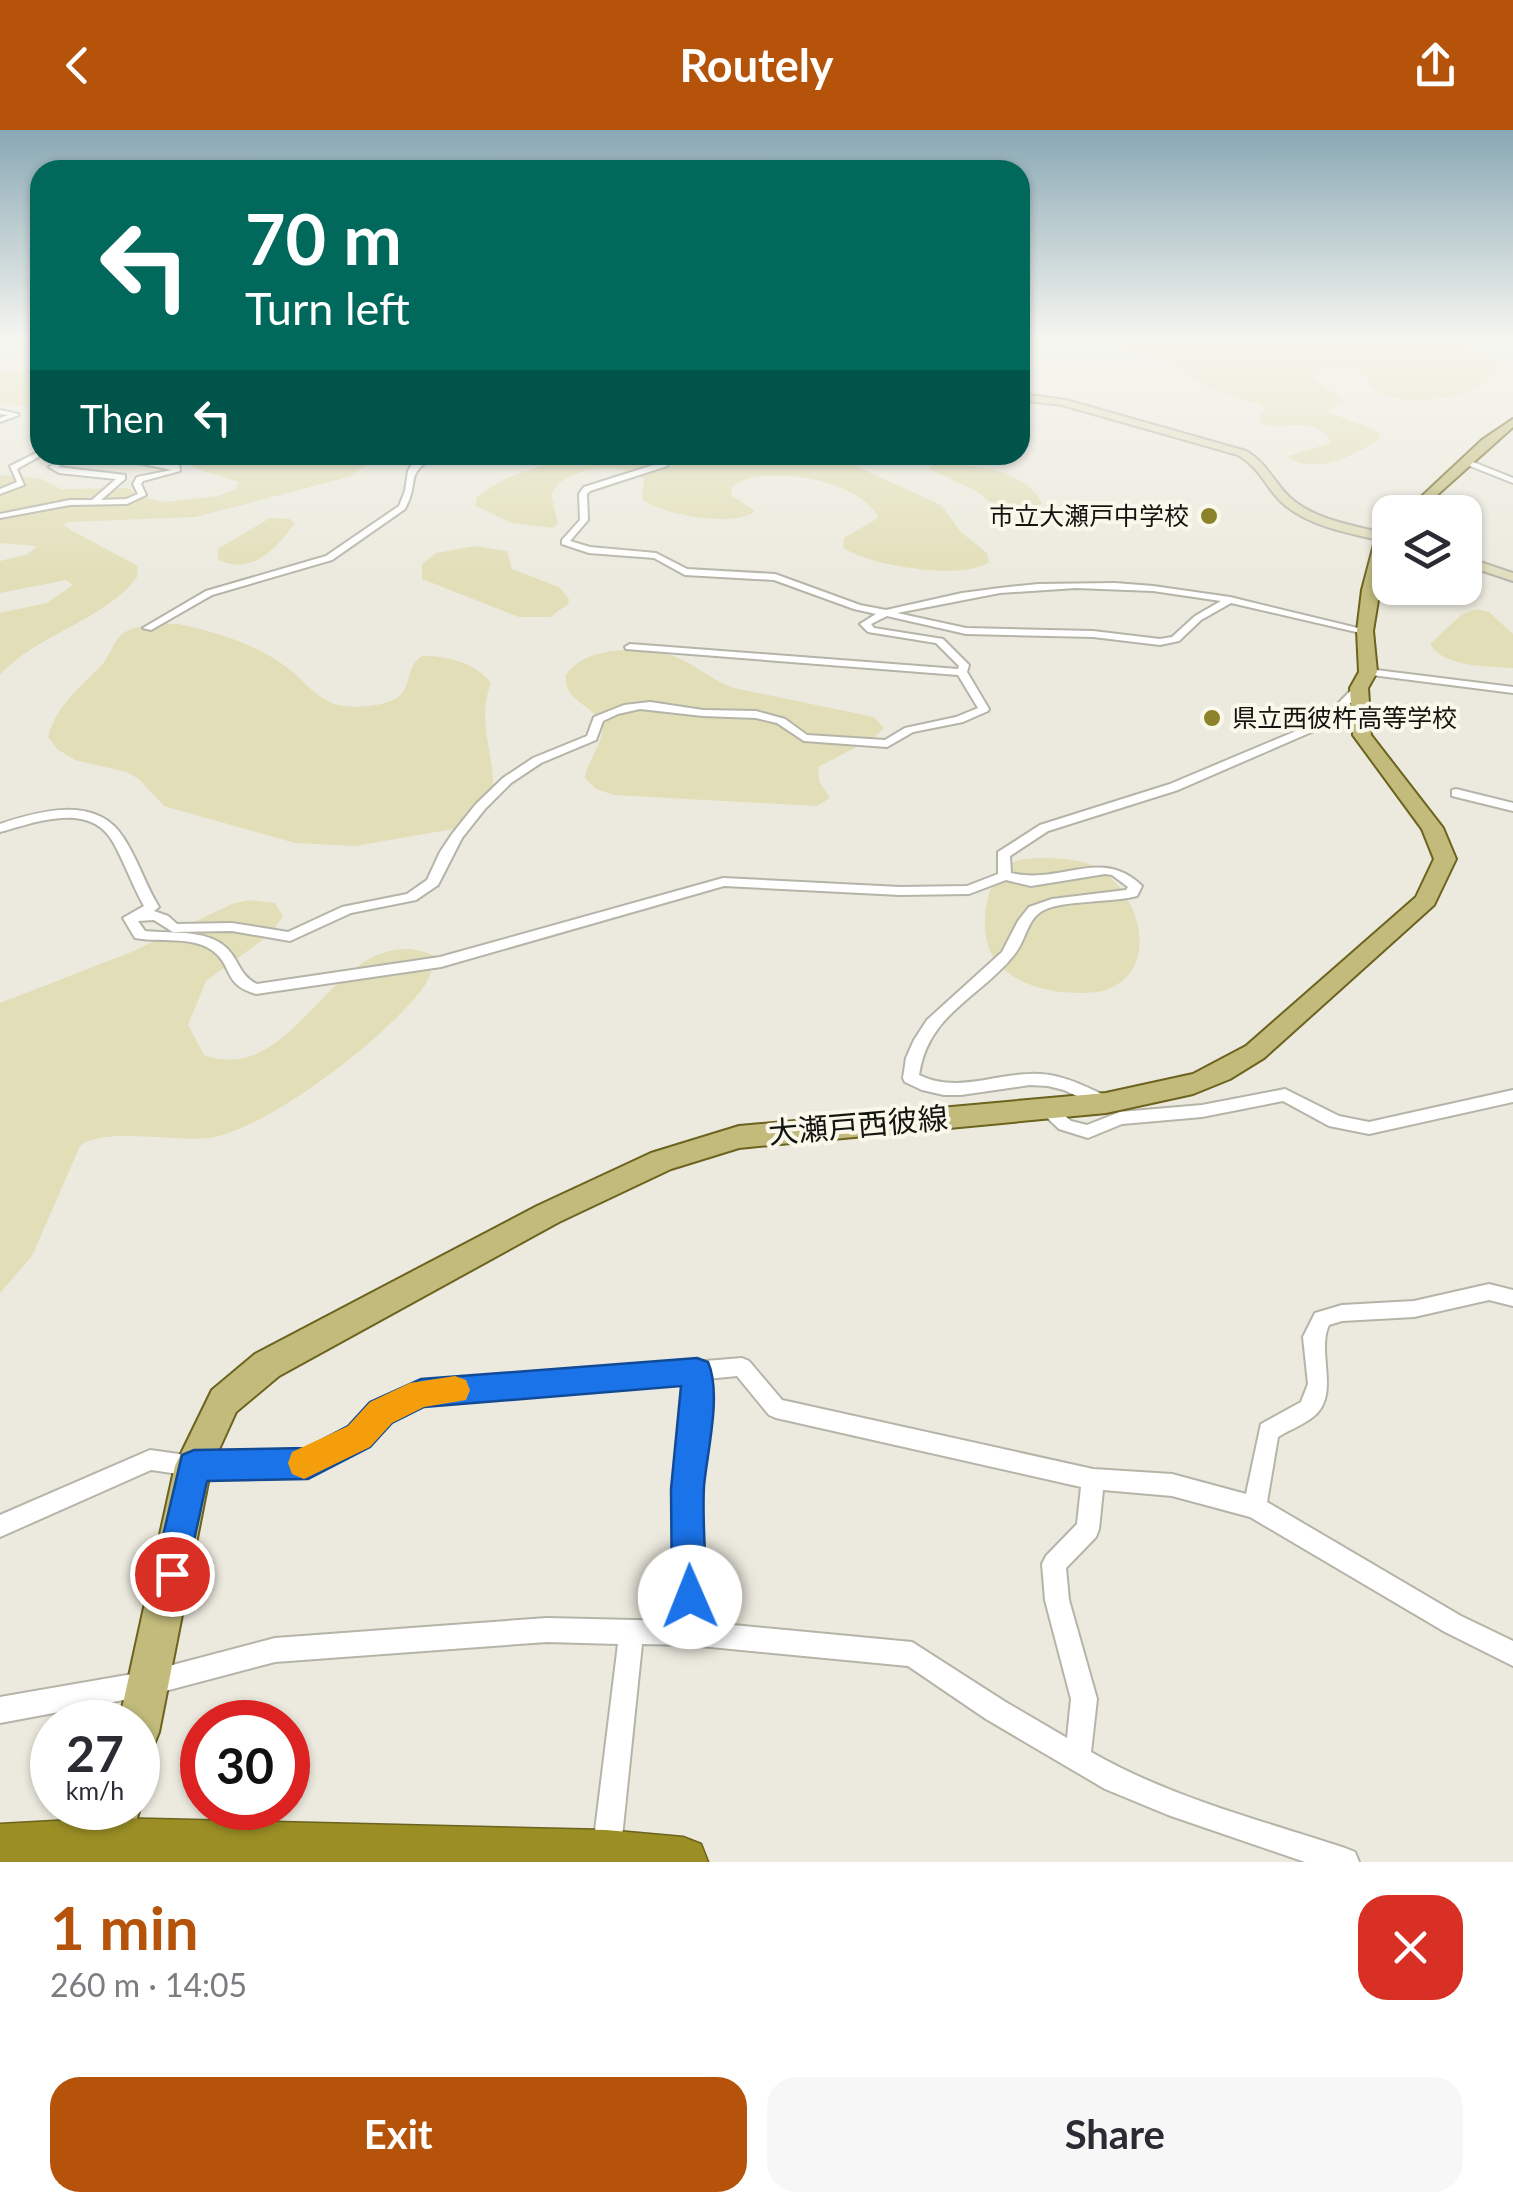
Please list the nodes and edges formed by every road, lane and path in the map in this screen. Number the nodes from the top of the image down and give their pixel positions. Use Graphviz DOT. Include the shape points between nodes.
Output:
graph roads {
  1 [pos="1131,422"];
  2 [pos="1513,422"];
  3 [pos="30,458"];
  4 [pos="1468,462"];
  5 [pos="56,465"];
  6 [pos="170,465"];
  7 [pos="413,465"];
  8 [pos="661,465"];
  9 [pos="1513,481"];
  10 [pos="0,492"];
  11 [pos="1430,495"];
  12 [pos="94,502"];
  13 [pos="0,516"];
  14 [pos="1372,531"];
  15 [pos="1482,567"];
  16 [pos="1513,577"];
  17 [pos="1230,600"];
  18 [pos="1372,605"];
  19 [pos="887,614"];
  20 [pos="148,628"];
  21 [pos="1366,631"];
  22 [pos="630,647"];
  23 [pos="962,672"];
  24 [pos="1363,680"];
  25 [pos="1513,690"];
  26 [pos="1456,793"];
  27 [pos="1513,806"];
  28 [pos="0,828"];
  29 [pos="1005,876"];
  30 [pos="130,918"];
  31 [pos="1513,1096"];
  32 [pos="1106,1103"];
  33 [pos="1046,1109"];
  34 [pos="1513,1298"];
  35 [pos="697,1372"];
  36 [pos="194,1466"];
  37 [pos="1093,1479"];
  38 [pos="1255,1507"];
  39 [pos="0,1526"];
  40 [pos="631,1632"];
  41 [pos="690,1632"];
  42 [pos="1513,1654"];
  43 [pos="150,1682"];
  44 [pos="146,1700"];
  45 [pos="0,1710"];
  46 [pos="1078,1758"];
  47 [pos="160,1828"];
  48 [pos="90,1830"];
  49 [pos="0,1849"];
  50 [pos="606,1855"];
  51 [pos="683,1862"];
  52 [pos="1345,1862"];
  1 -- 14 [label="street" via="1242,454 1267,468 1296,508"];
  2 -- 4 [label="main road"];
  3 -- 10 [label="street" via="12,468 20,483"];
  4 -- 9 [label="street"];
  4 -- 11 [label="main road"];
  5 -- 12 [label="street" via="122,477"];
  6 -- 12 [label="street" via="176,470 140,479 138,499"];
  7 -- 20 [label="street" via="408,500 346,549 209,594"];
  8 -- 19 [label="street" via="587,489 584,520 565,542 656,556 684,572 775,577"];
  12 -- 13 [label="street"];
  15 -- 16 [label="street"];
  17 -- 19 [label="street" via="1132,584 1053,584 977,592"];
  17 -- 19 [label="street" via="1175,640 1160,642 966,631"];
  17 -- 21 [label="street"];
  18 -- 21 [label="main road, 大瀬戸西彼線"];
  19 -- 23 [label="street" via="865,624 939,641 964,665"];
  21 -- 24 [label="main road, 大瀬戸西彼線"];
  22 -- 23 [label="street"];
  23 -- 30 [label="street" via="984,709 969,719 902,729 888,744 804,738 752,711 706,714 652,703 617,709 598,719 592,738 548,754 501,787 440,856 433,882 422,891 347,910 290,937 232,927 173,928 151,914"];
  24 -- 25 [label="street"];
  24 -- 29 [label="street" via="1326,722 1174,787 1044,828 1003,854"];
  24 -- 32 [label="main road, 大瀬戸西彼線" via="1362,734 1432,828 1446,859 1426,900 1237,1065 1154,1097"];
  26 -- 27 [label="street"];
  28 -- 30 [label="street" via="83,814 108,825 152,907"];
  29 -- 30 [label="street" via="969,890 900,892 723,882 441,962 256,989 235,978 215,945 140,936"];
  29 -- 32 [label="street" via="1031,882 1105,870 1135,886 1118,898 1038,906 1010,952 941,1012 911,1060 911,1078 926,1088 975,1090 1045,1080"];
  31 -- 33 [label="street" via="1369,1128 1336,1122 1285,1096 1120,1118 1088,1132"];
  32 -- 33 [label="main road, 大瀬戸西彼線"];
  33 -- 36 [label="main road, 大瀬戸西彼線" via="739,1137 662,1161 548,1214 267,1366 224,1401"];
  34 -- 38 [label="street" via="1489,1292 1322,1319 1313,1337 1318,1384 1309,1408 1268,1431"];
  35 -- 36 [label="street" via="421,1393 308,1463"];
  35 -- 37 [label="street" via="742,1368 776,1408"];
  35 -- 41 [label="street" via="687,1489"];
  36 -- 39 [label="street" via="150,1460"];
  36 -- 43 [label="main road, 大瀬戸西彼線"];
  37 -- 38 [label="street" via="1172,1485"];
  37 -- 46 [label="street" via="1088,1529 1054,1564 1084,1700"];
  38 -- 42 [label="street"];
  40 -- 41 [label="street"];
  40 -- 43 [label="street" via="548,1630 275,1650"];
  40 -- 50 [label="street"];
  41 -- 46 [label="street" via="912,1654"];
  43 -- 44 [label="main road, 大瀬戸西彼線"];
  43 -- 45 [label="street"];
  46 -- 52 [label="street" via="1168,1802"];
  47 -- 50 [label="highway"];
  48 -- 49 [label="highway"];
  50 -- 51 [label="highway"];
}
